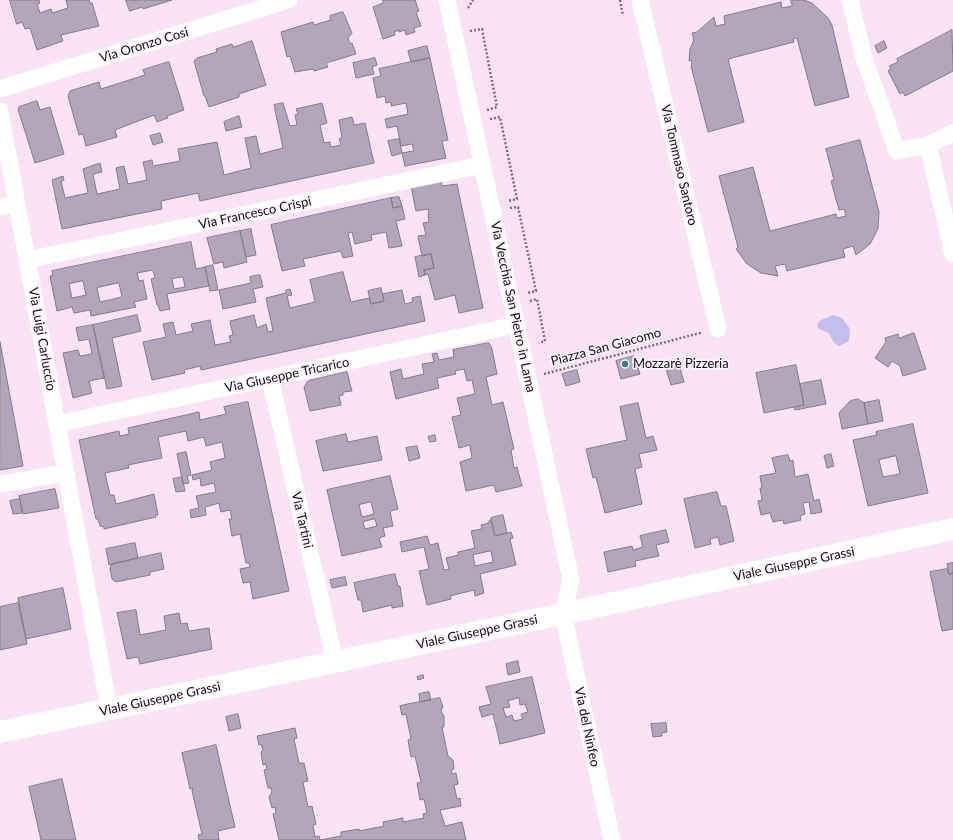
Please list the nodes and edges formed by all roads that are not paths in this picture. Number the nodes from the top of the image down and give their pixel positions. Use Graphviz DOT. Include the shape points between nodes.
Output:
graph roads {
  1 [pos="289,0"];
  2 [pos="447,0"];
  3 [pos="640,0"];
  4 [pos="850,0"];
  5 [pos="240,7"];
  6 [pos="0,90"];
  7 [pos="0,111"];
  8 [pos="953,133"];
  9 [pos="928,145"];
  10 [pos="482,165"];
  11 [pos="17,204"];
  12 [pos="0,207"];
  13 [pos="953,254"];
  14 [pos="27,260"];
  15 [pos="516,325"];
  16 [pos="718,329"];
  17 [pos="270,378"];
  18 [pos="57,424"];
  19 [pos="66,473"];
  20 [pos="0,484"];
  21 [pos="953,529"];
  22 [pos="563,614"];
  23 [pos="335,662"];
  24 [pos="109,709"];
  25 [pos="0,732"];
  26 [pos="612,840"];
  1 -- 5 [label="street, Via Oronzo Cosi"];
  2 -- 10 [label="street, Via Vecchia San Pietro in Lama"];
  3 -- 16 [label="street, Via Tommaso Santoro"];
  4 -- 9 [label="street" via="864,58 897,151"];
  5 -- 6 [label="street, Via Oronzo Cosi"];
  7 -- 11 [label="street, Via Luigi Carluccio"];
  8 -- 9 [label="street"];
  9 -- 13 [label="street"];
  10 -- 14 [label="street, Via Francesco Crispi"];
  10 -- 15 [label="street, Via Vecchia San Pietro in Lama"];
  11 -- 12 [label="street"];
  11 -- 14 [label="street, Via Luigi Carluccio"];
  14 -- 18 [label="street, Via Luigi Carluccio"];
  15 -- 17 [label="street, Via Giuseppe Tricarico"];
  15 -- 22 [label="street, Via Vecchia San Pietro in Lama" via="570,580"];
  17 -- 18 [label="street, Via Giuseppe Tricarico"];
  17 -- 23 [label="street, Via Tartini"];
  18 -- 19 [label="street, Via Luigi Carluccio"];
  19 -- 20 [label="street"];
  19 -- 24 [label="street, Via Luigi Carluccio"];
  21 -- 22 [label="main road, Viale Giuseppe Grassi"];
  22 -- 23 [label="main road, Viale Giuseppe Grassi"];
  22 -- 26 [label="street, Via del Ninfeo"];
  23 -- 24 [label="main road, Viale Giuseppe Grassi"];
  24 -- 25 [label="main road, Viale Giuseppe Grassi"];
}
